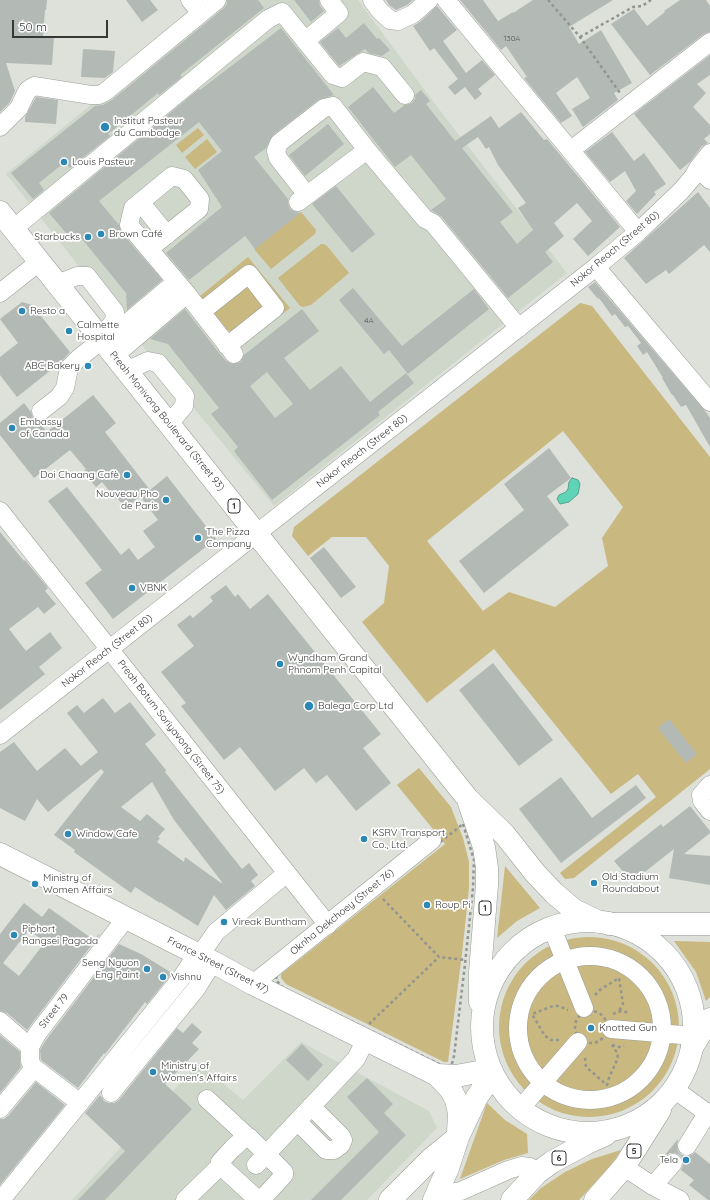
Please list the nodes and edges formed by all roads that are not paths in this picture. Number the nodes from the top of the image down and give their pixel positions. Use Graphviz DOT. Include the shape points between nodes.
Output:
graph roads {
  1 [pos="217,0"];
  2 [pos="329,0"];
  3 [pos="372,0"];
  4 [pos="429,0"];
  5 [pos="446,0"];
  6 [pos="196,6"];
  7 [pos="305,41"];
  8 [pos="710,42"];
  9 [pos="405,94"];
  10 [pos="0,127"];
  11 [pos="368,150"];
  12 [pos="571,150"];
  13 [pos="710,153"];
  14 [pos="704,174"];
  15 [pos="140,202"];
  16 [pos="7,221"];
  17 [pos="638,232"];
  18 [pos="168,235"];
  19 [pos="149,249"];
  20 [pos="39,262"];
  21 [pos="596,267"];
  22 [pos="182,288"];
  23 [pos="0,293"];
  24 [pos="201,312"];
  25 [pos="518,328"];
  26 [pos="109,349"];
  27 [pos="710,402"];
  28 [pos="41,411"];
  29 [pos="169,424"];
  30 [pos="0,511"];
  31 [pos="257,534"];
  32 [pos="110,649"];
  33 [pos="0,735"];
  34 [pos="710,785"];
  35 [pos="468,799"];
  36 [pos="710,811"];
  37 [pos="432,840"];
  38 [pos="2,860"];
  39 [pos="287,873"];
  40 [pos="126,918"];
  41 [pos="604,923"];
  42 [pos="710,924"];
  43 [pos="328,925"];
  44 [pos="552,928"];
  45 [pos="203,957"];
  46 [pos="565,960"];
  47 [pos="253,984"];
  48 [pos="583,1006"];
  49 [pos="480,1019"];
  50 [pos="710,1019"];
  51 [pos="0,1021"];
  52 [pos="609,1031"];
  53 [pos="366,1033"];
  54 [pos="663,1034"];
  55 [pos="694,1042"];
  56 [pos="575,1045"];
  57 [pos="30,1047"];
  58 [pos="33,1067"];
  59 [pos="444,1071"];
  60 [pos="490,1072"];
  61 [pos="543,1083"];
  62 [pos="111,1093"];
  63 [pos="671,1093"];
  64 [pos="207,1098"];
  65 [pos="80,1103"];
  66 [pos="311,1106"];
  67 [pos="0,1108"];
  68 [pos="520,1109"];
  69 [pos="709,1114"];
  70 [pos="297,1122"];
  71 [pos="617,1130"];
  72 [pos="248,1136"];
  73 [pos="458,1137"];
  74 [pos="687,1146"];
  75 [pos="232,1149"];
  76 [pos="672,1163"];
  77 [pos="221,1165"];
  78 [pos="624,1167"];
  79 [pos="253,1170"];
  80 [pos="537,1173"];
  81 [pos="653,1186"];
  82 [pos="437,1195"];
  83 [pos="2,1196"];
  84 [pos="264,1196"];
  85 [pos="185,1200"];
  86 [pos="390,1200"];
  87 [pos="512,1200"];
  88 [pos="595,1200"];
  89 [pos="680,1200"];
  1 -- 6 [label="street"];
  2 -- 7 [label="street" via="339,14"];
  3 -- 4 [label="street" via="390,20 398,21 413,14"];
  5 -- 12 [label="street"];
  6 -- 10 [label="street" via="105,92 91,95 34,86 25,94 19,108"];
  7 -- 9 [label="street" via="333,75 342,78 363,62 382,67"];
  7 -- 16 [label="street" via="282,12 268,20"];
  8 -- 12 [label="street"];
  11 -- 11 [label="street" via="303,198 276,151 280,143 324,108 333,106"];
  11 -- 25 [label="street" via="425,219 433,223"];
  12 -- 17 [label="street"];
  13 -- 14 [label="street, Nokor Reach (Street 80)"];
  14 -- 17 [label="street, Nokor Reach (Street 80)" via="693,177"];
  15 -- 18 [label="street"];
  15 -- 18 [label="street" via="172,176 184,179 200,199 199,209"];
  15 -- 19 [label="street" via="133,208 129,225"];
  16 -- 20 [label="main road, Preah Monivong Boulevard (Street 93) / 1"];
  17 -- 21 [label="street, Nokor Reach (Street 80)"];
  18 -- 19 [label="street"];
  19 -- 22 [label="street"];
  20 -- 23 [label="street"];
  20 -- 26 [label="main road, Preah Monivong Boulevard (Street 93) / 1"];
  21 -- 25 [label="street, Nokor Reach (Street 80)"];
  21 -- 27 [label="street"];
  22 -- 24 [label="street"];
  22 -- 26 [label="street"];
  24 -- 24 [label="street" via="230,350 275,308 248,274"];
  25 -- 31 [label="street, Nokor Reach (Street 80)"];
  26 -- 28 [label="street" via="79,358 69,368 65,388"];
  26 -- 29 [label="main road, Preah Monivong Boulevard (Street 93) / 1"];
  26 -- 29 [label="street" via="158,363 185,396 184,406"];
  29 -- 31 [label="main road, Preah Monivong Boulevard (Street 93) / 1"];
  30 -- 32 [label="street, Preah Botum Soriyavong (Street 75)"];
  31 -- 32 [label="street, Nokor Reach (Street 80)"];
  31 -- 35 [label="main road, Preah Monivong Boulevard (Street 93) / 1"];
  32 -- 33 [label="street, Nokor Reach (Street 80)"];
  32 -- 39 [label="street, Preah Botum Soriyavong (Street 75)"];
  34 -- 36 [label="street" via="701,795 702,801"];
  35 -- 41 [label="main road, Preah Monivong Boulevard (Street 93) / 1" via="505,836 554,893 574,910"];
  35 -- 49 [label="main road, Preah Monivong Boulevard (Street 93) / 1" via="484,848 487,868 480,972"];
  37 -- 43 [label="street, Oknha Dekchoey (Street 76)"];
  38 -- 40 [label="main road, France Street (Street 47)"];
  39 -- 43 [label="street, Preah Botum Soriyavong (Street 75)"];
  39 -- 45 [label="street" via="216,932"];
  40 -- 45 [label="main road, France Street (Street 47)"];
  40 -- 57 [label="street, Street 79" via="37,1034"];
  41 -- 42 [label="main road"];
  41 -- 44 [label="main road, 1" via="584,922"];
  41 -- 55 [label="main road, 1" via="642,936 670,959 688,989 694,1013"];
  43 -- 47 [label="street, Oknha Dekchoey (Street 76)"];
  44 -- 46 [label="street"];
  44 -- 49 [label="main road, 1" via="518,948 504,963 493,980"];
  45 -- 47 [label="main road, France Street (Street 47)"];
  45 -- 62 [label="street" via="196,989"];
  45 -- 65 [label="street" via="182,977"];
  46 -- 48 [label="street"];
  46 -- 54 [label="street" via="598,956 614,959 629,966 652,988 659,1002"];
  46 -- 61 [label="street" via="541,975 523,1000 519,1015 518,1030 525,1060"];
  47 -- 53 [label="main road, France Street (Street 47)"];
  49 -- 60 [label="main road, 1" via="482,1052"];
  50 -- 55 [label="main road"];
  51 -- 57 [label="street"];
  52 -- 54 [label="street"];
  53 -- 59 [label="main road, France Street (Street 47)"];
  53 -- 66 [label="street" via="356,1059"];
  54 -- 55 [label="street"];
  54 -- 61 [label="street" via="654,1064 644,1077 618,1095 603,1099 572,1098"];
  55 -- 63 [label="main road, 1" via="684,1070"];
  56 -- 61 [label="street"];
  57 -- 58 [label="street" via="30,1061"];
  58 -- 65 [label="street"];
  58 -- 67 [label="street"];
  59 -- 60 [label="main road" via="456,1076"];
  59 -- 73 [label="main road" via="459,1113"];
  60 -- 68 [label="main road, 1" via="509,1099"];
  60 -- 73 [label="main road"];
  61 -- 68 [label="street"];
  63 -- 69 [label="street"];
  63 -- 71 [label="main road, 1" via="645,1118"];
  63 -- 78 [label="main road, 5"];
  64 -- 72 [label="street"];
  65 -- 83 [label="street"];
  66 -- 70 [label="street"];
  66 -- 70 [label="street" via="341,1136 341,1145 334,1150 326,1150"];
  68 -- 71 [label="main road, 1" via="534,1118 574,1132"];
  69 -- 74 [label="street"];
  70 -- 79 [label="street"];
  71 -- 80 [label="main road, 6" via="565,1154"];
  72 -- 75 [label="street"];
  72 -- 79 [label="street"];
  73 -- 82 [label="main road"];
  73 -- 86 [label="main road" via="431,1159"];
  75 -- 77 [label="street" via="220,1162"];
  75 -- 79 [label="street"];
  76 -- 81 [label="street"];
  77 -- 79 [label="street"];
  77 -- 85 [label="street"];
  78 -- 81 [label="street"];
  78 -- 88 [label="main road, 5"];
  79 -- 84 [label="street"];
  79 -- 84 [label="street" via="284,1172"];
  80 -- 82 [label="street" via="530,1167 521,1166 461,1191"];
  80 -- 87 [label="main road, 6"];
  81 -- 89 [label="street"];
}
